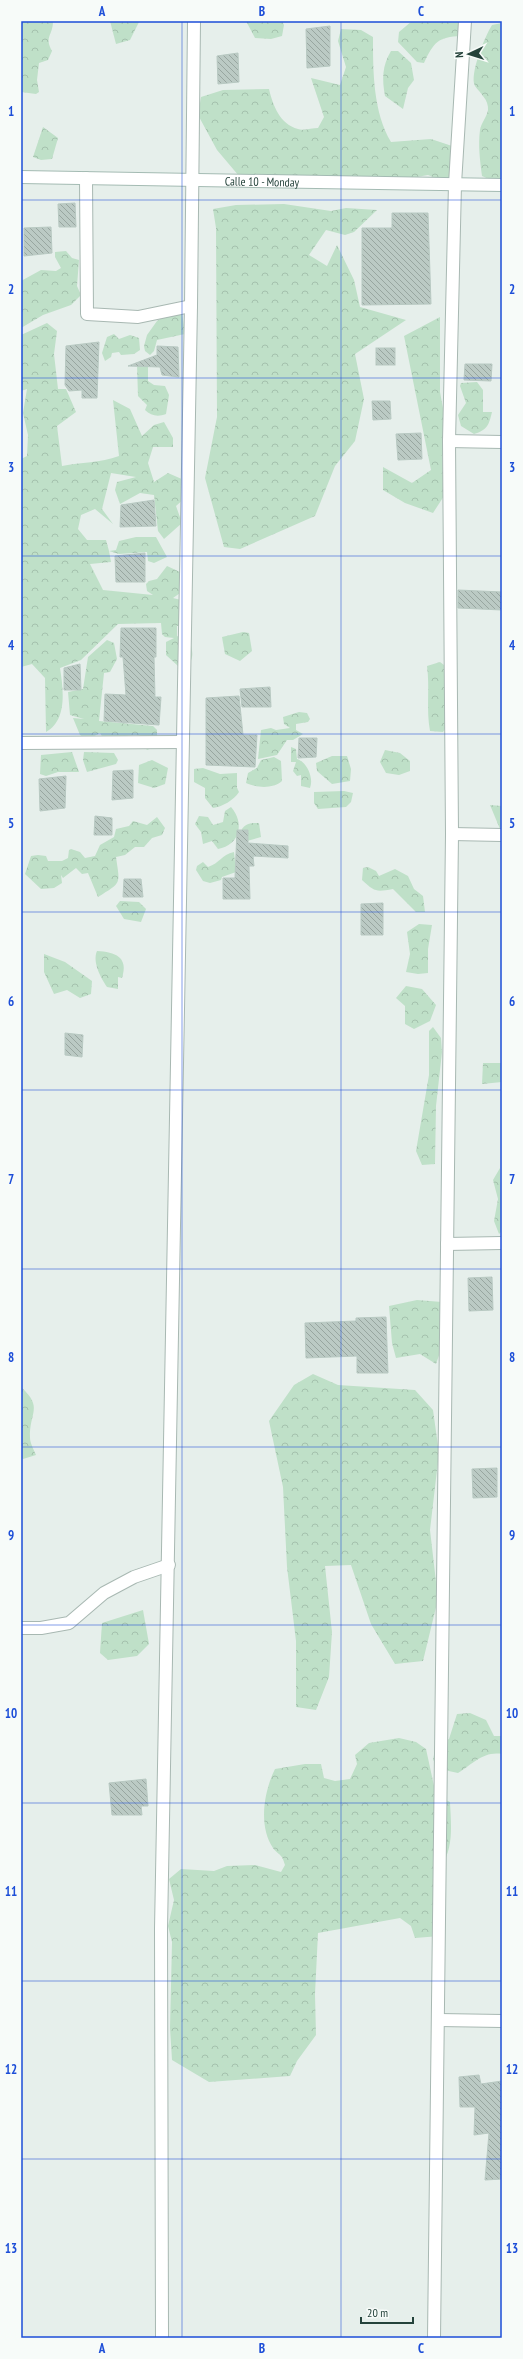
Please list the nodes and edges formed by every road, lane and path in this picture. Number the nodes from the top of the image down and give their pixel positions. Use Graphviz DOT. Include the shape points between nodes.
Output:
graph roads {
  1 [pos="194,21"];
  2 [pos="466,21"];
  3 [pos="21,177"];
  4 [pos="86,178"];
  5 [pos="193,180"];
  6 [pos="455,184"];
  7 [pos="502,185"];
  8 [pos="191,306"];
  9 [pos="449,441"];
  10 [pos="502,442"];
  11 [pos="182,742"];
  12 [pos="21,743"];
  13 [pos="452,834"];
  14 [pos="502,835"];
  15 [pos="502,1243"];
  16 [pos="447,1244"];
  17 [pos="169,1565"];
  18 [pos="21,1628"];
  19 [pos="439,2020"];
  20 [pos="502,2021"];
  21 [pos="162,2338"];
  22 [pos="434,2338"];
  1 -- 5 [label="street"];
  2 -- 6 [label="street"];
  3 -- 4 [label="street, Calle 10 - Monday"];
  4 -- 5 [label="street, Calle 10 - Monday"];
  4 -- 8 [label="street" via="87,314 138,317"];
  5 -- 6 [label="street, Calle 10 - Monday"];
  5 -- 8 [label="street"];
  6 -- 7 [label="street, Calle 10 - Monday"];
  6 -- 9 [label="street"];
  8 -- 11 [label="street"];
  9 -- 10 [label="street"];
  9 -- 13 [label="street"];
  11 -- 12 [label="street"];
  11 -- 17 [label="street"];
  13 -- 14 [label="street"];
  13 -- 16 [label="street"];
  15 -- 16 [label="street"];
  16 -- 19 [label="street"];
  17 -- 18 [label="street" via="134,1577 104,1593 69,1623 41,1628"];
  17 -- 21 [label="street" via="161,1929"];
  19 -- 20 [label="street"];
  19 -- 22 [label="street"];
}
